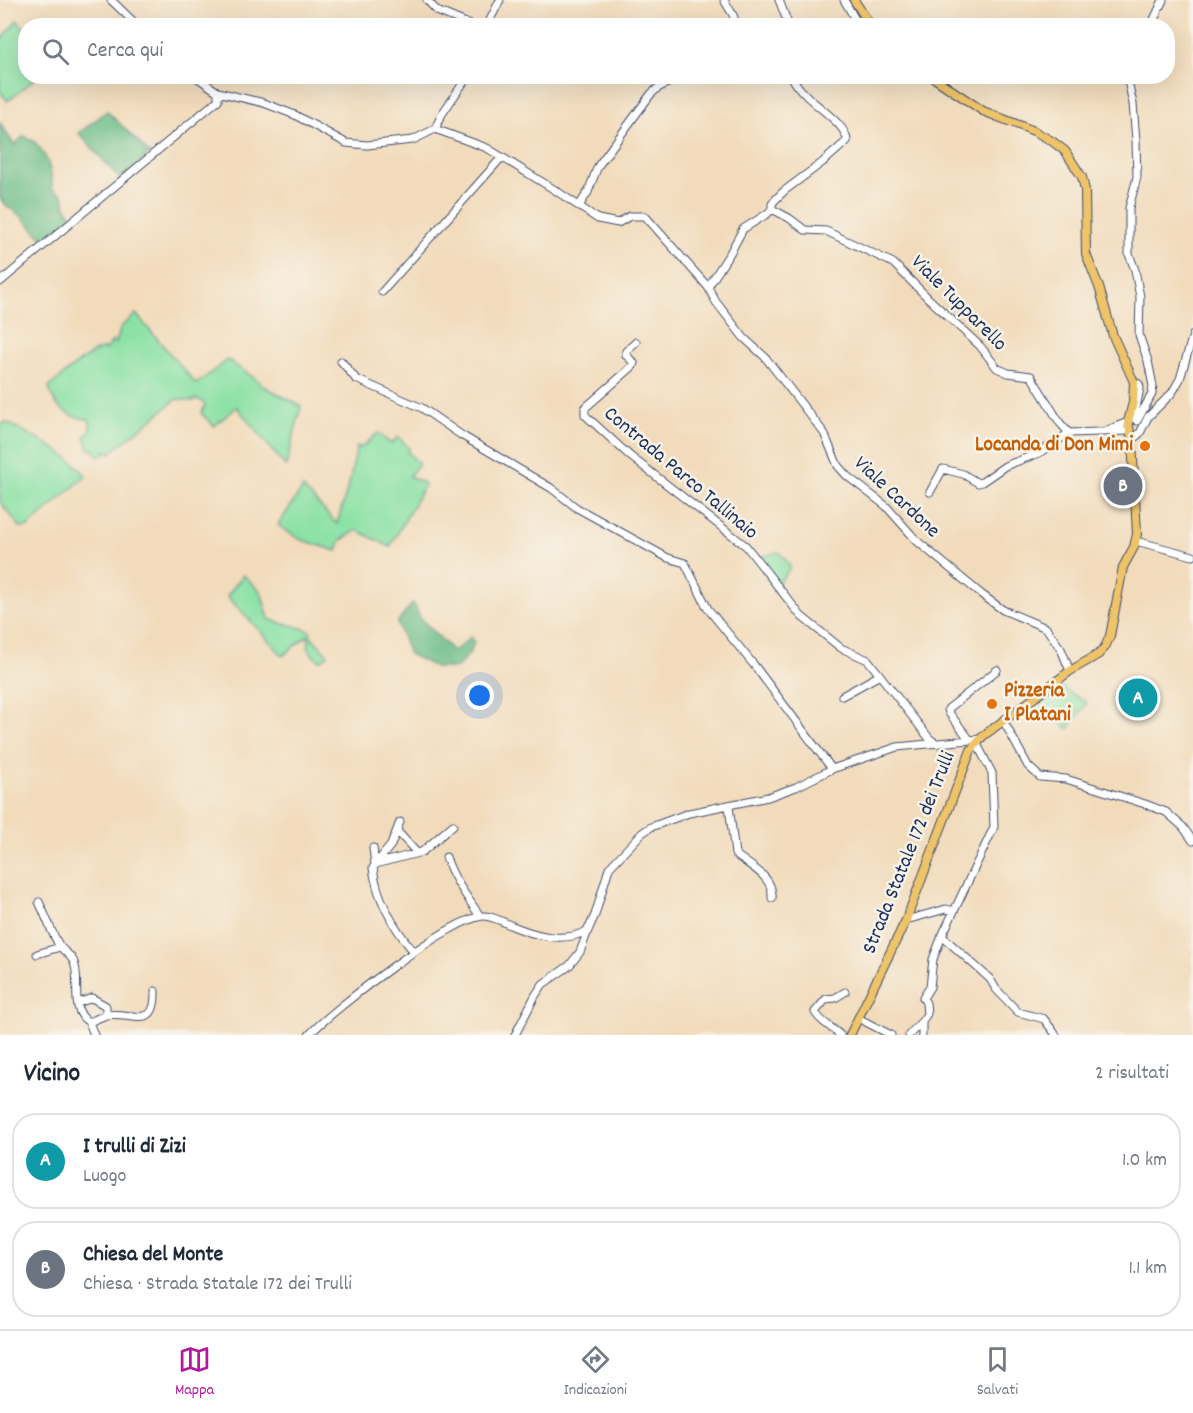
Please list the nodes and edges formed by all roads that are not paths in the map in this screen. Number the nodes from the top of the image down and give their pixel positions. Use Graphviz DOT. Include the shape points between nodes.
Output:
graph roads {
  1 [pos="111,0"];
  2 [pos="426,0"];
  3 [pos="500,0"];
  4 [pos="724,0"];
  5 [pos="779,0"];
  6 [pos="844,0"];
  7 [pos="854,0"];
  8 [pos="1163,0"];
  9 [pos="130,18"];
  10 [pos="454,18"];
  11 [pos="491,18"];
  12 [pos="734,18"];
  13 [pos="786,18"];
  14 [pos="854,18"];
  15 [pos="866,18"];
  16 [pos="1155,18"];
  17 [pos="206,84"];
  18 [pos="463,84"];
  19 [pos="666,84"];
  20 [pos="797,84"];
  21 [pos="943,84"];
  22 [pos="947,84"];
  23 [pos="1129,84"];
  24 [pos="218,92"];
  25 [pos="973,105"];
  26 [pos="435,129"];
  27 [pos="502,157"];
  28 [pos="579,206"];
  29 [pos="772,208"];
  30 [pos="0,282"];
  31 [pos="708,287"];
  32 [pos="382,292"];
  33 [pos="1192,340"];
  34 [pos="636,342"];
  35 [pos="341,361"];
  36 [pos="1134,382"];
  37 [pos="1128,426"];
  38 [pos="1069,433"];
  39 [pos="1132,440"];
  40 [pos="930,492"];
  41 [pos="1136,541"];
  42 [pos="1193,556"];
  43 [pos="997,670"];
  44 [pos="1070,671"];
  45 [pos="880,675"];
  46 [pos="842,696"];
  47 [pos="1003,720"];
  48 [pos="975,740"];
  49 [pos="937,744"];
  50 [pos="832,769"];
  51 [pos="729,806"];
  52 [pos="400,822"];
  53 [pos="453,825"];
  54 [pos="397,831"];
  55 [pos="1193,841"];
  56 [pos="373,848"];
  57 [pos="417,853"];
  58 [pos="446,857"];
  59 [pos="375,865"];
  60 [pos="772,898"];
  61 [pos="39,902"];
  62 [pos="954,911"];
  63 [pos="480,916"];
  64 [pos="906,920"];
  65 [pos="590,928"];
  66 [pos="942,936"];
  67 [pos="60,947"];
  68 [pos="414,952"];
  69 [pos="37,954"];
  70 [pos="155,991"];
  71 [pos="845,992"];
  72 [pos="78,1003"];
  73 [pos="106,1015"];
  74 [pos="858,1018"];
  75 [pos="922,1021"];
  76 [pos="89,1022"];
  77 [pos="922,1034"];
  78 [pos="94,1035"];
  79 [pos="309,1035"];
  80 [pos="515,1035"];
  81 [pos="840,1035"];
  82 [pos="850,1035"];
  83 [pos="891,1035"];
  84 [pos="909,1035"];
  85 [pos="931,1035"];
  86 [pos="1056,1035"];
  1 -- 9 [label="street"];
  2 -- 10 [label="street" via="437,11"];
  3 -- 11 [label="street"];
  4 -- 12 [label="street"];
  5 -- 13 [label="street"];
  6 -- 14 [label="street"];
  7 -- 15 [label="main road"];
  8 -- 16 [label="street"];
  17 -- 24 [label="street"];
  18 -- 26 [label="street"];
  19 -- 28 [label="street" via="651,94 598,166"];
  20 -- 29 [label="street" via="846,135 847,141 784,191"];
  21 -- 25 [label="main road"];
  22 -- 25 [label="main road"];
  23 -- 36 [label="street" via="1137,177 1130,208 1129,254 1140,297 1139,335 1153,386 1137,421 1134,418 1140,388"];
  24 -- 26 [label="street" via="296,115 346,143 413,140"];
  24 -- 30 [label="street" via="218,100"];
  25 -- 36 [label="main road" via="1052,141 1075,163 1085,190 1086,254 1113,336"];
  26 -- 27 [label="street"];
  27 -- 28 [label="street"];
  27 -- 32 [label="street"];
  28 -- 31 [label="street, Viale Cardone" via="598,219 618,223 630,216 645,216"];
  29 -- 31 [label="street" via="742,229"];
  29 -- 38 [label="street, Viale Tupparello" via="805,230 826,231 894,263 980,346 997,368 1031,376"];
  31 -- 44 [label="street, Viale Cardone" via="744,338 765,357 824,433 838,466 886,506 917,541 981,594 1003,610 1046,628"];
  33 -- 39 [label="street" via="1172,393"];
  34 -- 45 [label="street, Contrada Parco Tallinaio" via="626,351 633,366 585,408 585,416 746,546 801,616 841,648 867,660"];
  35 -- 50 [label="street" via="356,379 422,408 577,508 668,558 685,563 708,609"];
  36 -- 37 [label="main road, Strada Statale 172 dei Trulli"];
  37 -- 38 [label="street"];
  37 -- 39 [label="main road, Strada Statale 172 dei Trulli"];
  38 -- 40 [label="street" via="982,482 943,469"];
  39 -- 41 [label="main road, Strada Statale 172 dei Trulli"];
  41 -- 42 [label="street"];
  41 -- 44 [label="main road, Strada Statale 172 dei Trulli" via="1123,567 1109,641 1099,654"];
  43 -- 48 [label="street" via="948,709"];
  44 -- 47 [label="main road, Strada Statale 172 dei Trulli"];
  45 -- 46 [label="street"];
  45 -- 49 [label="street, Contrada Parco Tallinaio"];
  47 -- 48 [label="main road, Strada Statale 172 dei Trulli"];
  47 -- 55 [label="street" via="1032,772 1145,804 1166,813"];
  48 -- 49 [label="street"];
  48 -- 62 [label="street" via="993,773 994,827"];
  48 -- 64 [label="main road, Strada Statale 172 dei Trulli"];
  49 -- 50 [label="street" via="897,747"];
  50 -- 51 [label="street" via="796,787"];
  51 -- 60 [label="street" via="735,854 767,881 773,890"];
  51 -- 65 [label="street" via="667,819 642,833 609,868"];
  52 -- 54 [label="street"];
  53 -- 57 [label="street"];
  54 -- 57 [label="street"];
  54 -- 59 [label="street"];
  56 -- 59 [label="street"];
  57 -- 59 [label="street"];
  58 -- 63 [label="street" via="460,888"];
  59 -- 68 [label="street" via="385,907"];
  61 -- 67 [label="street"];
  62 -- 64 [label="street" via="946,909"];
  62 -- 66 [label="street"];
  63 -- 65 [label="street" via="548,938 581,934"];
  63 -- 68 [label="street" via="461,922"];
  64 -- 74 [label="main road, Strada Statale 172 dei Trulli"];
  65 -- 80 [label="street" via="569,966 543,984"];
  66 -- 75 [label="street" via="933,958 930,987 923,998 927,1014"];
  66 -- 86 [label="street" via="990,979 1018,1012 1044,1019"];
  67 -- 69 [label="street"];
  67 -- 72 [label="street" via="68,952 76,968"];
  68 -- 79 [label="street" via="335,1010"];
  70 -- 73 [label="street" via="155,1007 145,1017"];
  71 -- 81 [label="street" via="826,999 816,1012"];
  72 -- 73 [label="street" via="98,1000 106,1006"];
  72 -- 76 [label="street" via="80,1015"];
  73 -- 76 [label="street"];
  74 -- 82 [label="main road, Strada Statale 172 dei Trulli"];
  74 -- 83 [label="street"];
  75 -- 77 [label="street"];
  75 -- 84 [label="street"];
  76 -- 78 [label="street"];
  77 -- 85 [label="street"];
}
